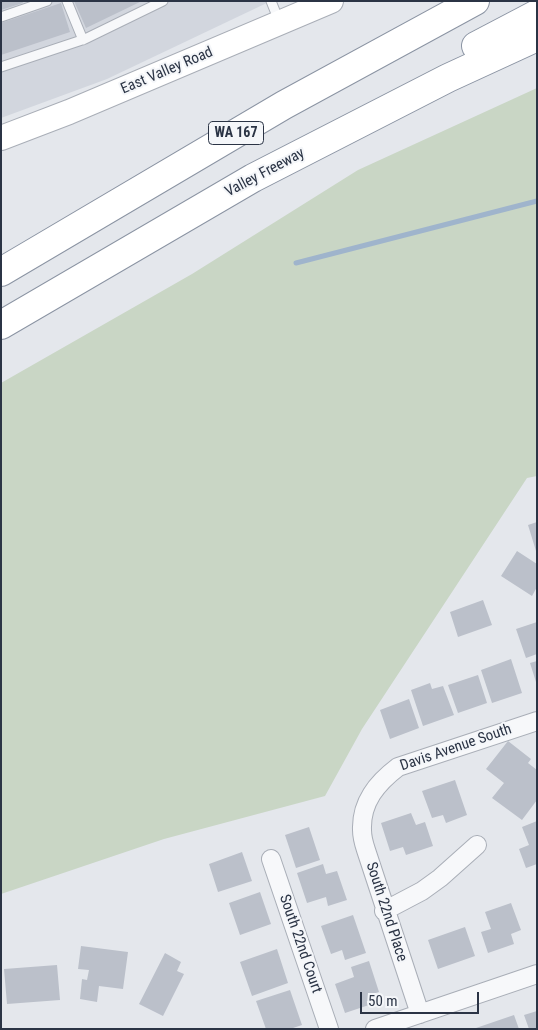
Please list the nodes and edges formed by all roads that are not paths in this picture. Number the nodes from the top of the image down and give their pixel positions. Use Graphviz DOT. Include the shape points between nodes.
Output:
graph roads {
  1 [pos="47,1"];
  2 [pos="67,1"];
  3 [pos="163,1"];
  4 [pos="272,1"];
  5 [pos="331,1"];
  6 [pos="475,1"];
  7 [pos="537,14"];
  8 [pos="1,17"];
  9 [pos="280,24"];
  10 [pos="537,37"];
  11 [pos="83,40"];
  12 [pos="1,67"];
  13 [pos="1,138"];
  14 [pos="253,178"];
  15 [pos="1,272"];
  16 [pos="1,325"];
  17 [pos="537,721"];
  18 [pos="365,809"];
  19 [pos="477,845"];
  20 [pos="271,860"];
  21 [pos="384,911"];
  22 [pos="537,974"];
  23 [pos="420,1014"];
  24 [pos="329,1029"];
  25 [pos="375,1029"];
  1 -- 8 [label="lane"];
  2 -- 11 [label="lane"];
  3 -- 11 [label="lane"];
  4 -- 9 [label="lane"];
  5 -- 9 [label="street, East Valley Road"];
  6 -- 15 [label="highway, WA 167" via="284,105"];
  7 -- 14 [label="highway" via="364,103 270,156"];
  9 -- 13 [label="street, East Valley Road"];
  10 -- 14 [label="highway, Valley Freeway" via="448,78"];
  11 -- 12 [label="lane"];
  14 -- 16 [label="highway, Valley Freeway"];
  17 -- 18 [label="street, Davis Avenue South" via="398,767 382,779"];
  18 -- 21 [label="street, South 22nd Place" via="362,830"];
  19 -- 21 [label="street" via="422,891"];
  20 -- 24 [label="street, South 22nd Court"];
  21 -- 23 [label="street, South 22nd Place"];
  22 -- 23 [label="street"];
  23 -- 25 [label="street"];
}
